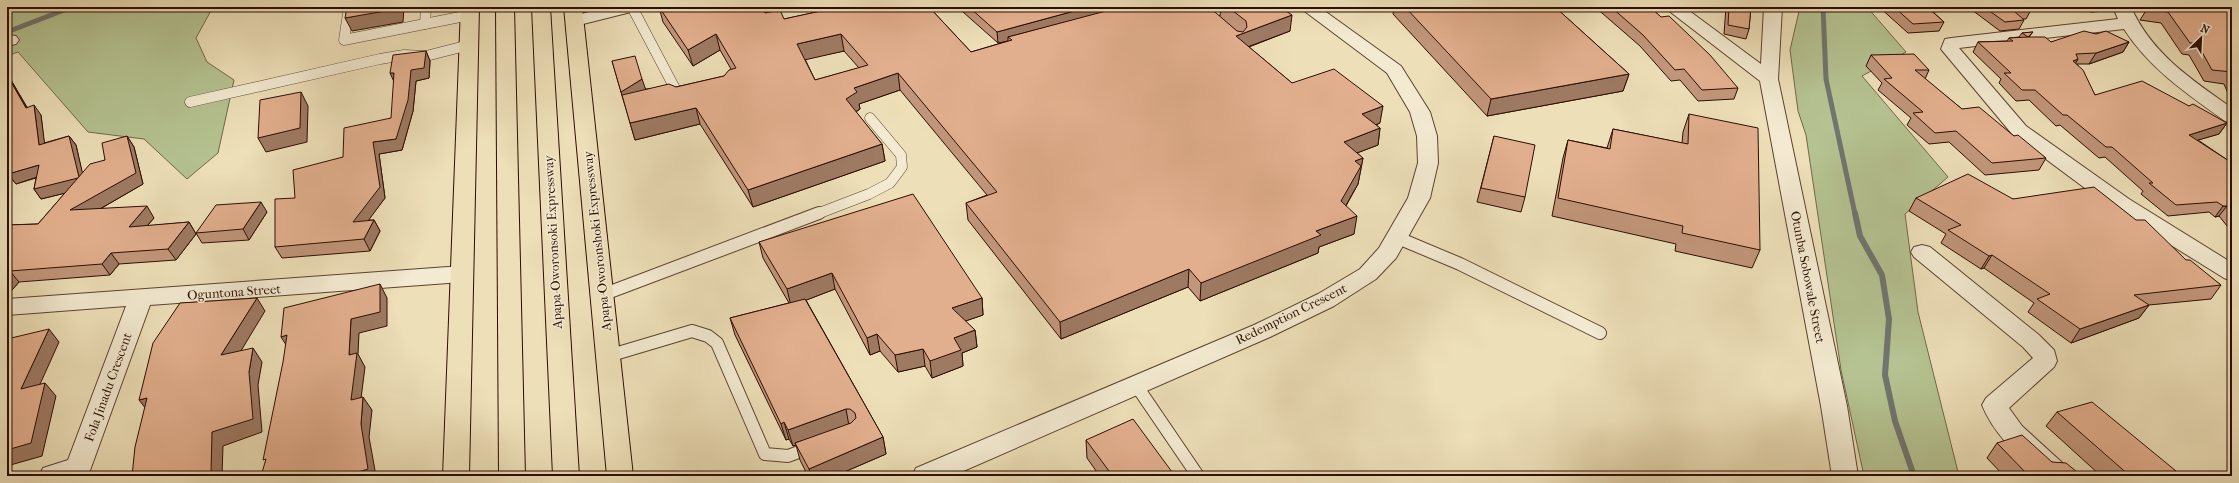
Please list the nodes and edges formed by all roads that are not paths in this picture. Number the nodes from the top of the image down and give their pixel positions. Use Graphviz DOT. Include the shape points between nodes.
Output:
graph roads {
  1 [pos="350,7"];
  2 [pos="426,7"];
  3 [pos="505,7"];
  4 [pos="541,7"];
  5 [pos="631,7"];
  6 [pos="1308,7"];
  7 [pos="1673,7"];
  8 [pos="1773,7"];
  9 [pos="470,11"];
  10 [pos="574,14"];
  11 [pos="2125,15"];
  12 [pos="425,24"];
  13 [pos="469,45"];
  14 [pos="1769,79"];
  15 [pos="693,95"];
  16 [pos="190,102"];
  17 [pos="870,118"];
  18 [pos="2232,118"];
  19 [pos="1398,238"];
  20 [pos="1922,252"];
  21 [pos="2232,273"];
  22 [pos="462,274"];
  23 [pos="602,295"];
  24 [pos="140,299"];
  25 [pos="7,307"];
  26 [pos="1600,333"];
  27 [pos="608,356"];
  28 [pos="1136,385"];
  29 [pos="824,443"];
  30 [pos="77,472"];
  31 [pos="52,476"];
  32 [pos="456,476"];
  33 [pos="512,476"];
  34 [pos="566,476"];
  35 [pos="620,476"];
  36 [pos="925,476"];
  37 [pos="1198,476"];
  38 [pos="1845,476"];
  39 [pos="2060,476"];
  1 -- 12 [label="lane" via="344,40"];
  2 -- 12 [label="lane"];
  3 -- 33 [label="main road"];
  4 -- 34 [label="main road, Apapa-Oworonsoki Expressway"];
  5 -- 10 [label="street"];
  5 -- 15 [label="lane" via="679,98"];
  6 -- 19 [label="street, Redemption Crescent" via="1394,70 1420,112 1427,136 1428,163 1420,198"];
  7 -- 14 [label="street"];
  8 -- 14 [label="street, Otunba Sobowale Street"];
  9 -- 12 [label="lane"];
  9 -- 13 [label="main road"];
  10 -- 23 [label="main road, Apapa-Oworonshoki Expressway"];
  11 -- 18 [label="street" via="2151,52 2187,85"];
  11 -- 21 [label="street" via="1951,43 1950,49 2019,130 2121,204"];
  13 -- 16 [label="lane" via="426,56 404,55 380,59"];
  13 -- 22 [label="main road"];
  14 -- 38 [label="street, Otunba Sobowale Street" via="1834,406"];
  17 -- 23 [label="lane" via="901,155 902,167 890,183 869,194"];
  19 -- 26 [label="lane" via="1453,261"];
  19 -- 28 [label="street, Redemption Crescent" via="1368,274 1326,300 1262,331"];
  20 -- 39 [label="street" via="2031,341 2045,356 2045,360 1994,405 1997,414 2014,433"];
  22 -- 24 [label="street, Oguntona Street"];
  22 -- 32 [label="main road"];
  23 -- 27 [label="main road, Apapa-Oworonshoki Expressway"];
  24 -- 25 [label="street, Oguntona Street"];
  24 -- 30 [label="street, Fola Jinadu Crescent"];
  27 -- 29 [label="lane" via="692,331 708,336 717,343 765,454 788,456"];
  27 -- 35 [label="main road, Apapa-Oworonshoki Expressway"];
  28 -- 36 [label="street, Redemption Crescent"];
  28 -- 37 [label="lane"];
  30 -- 31 [label="street"];
}
